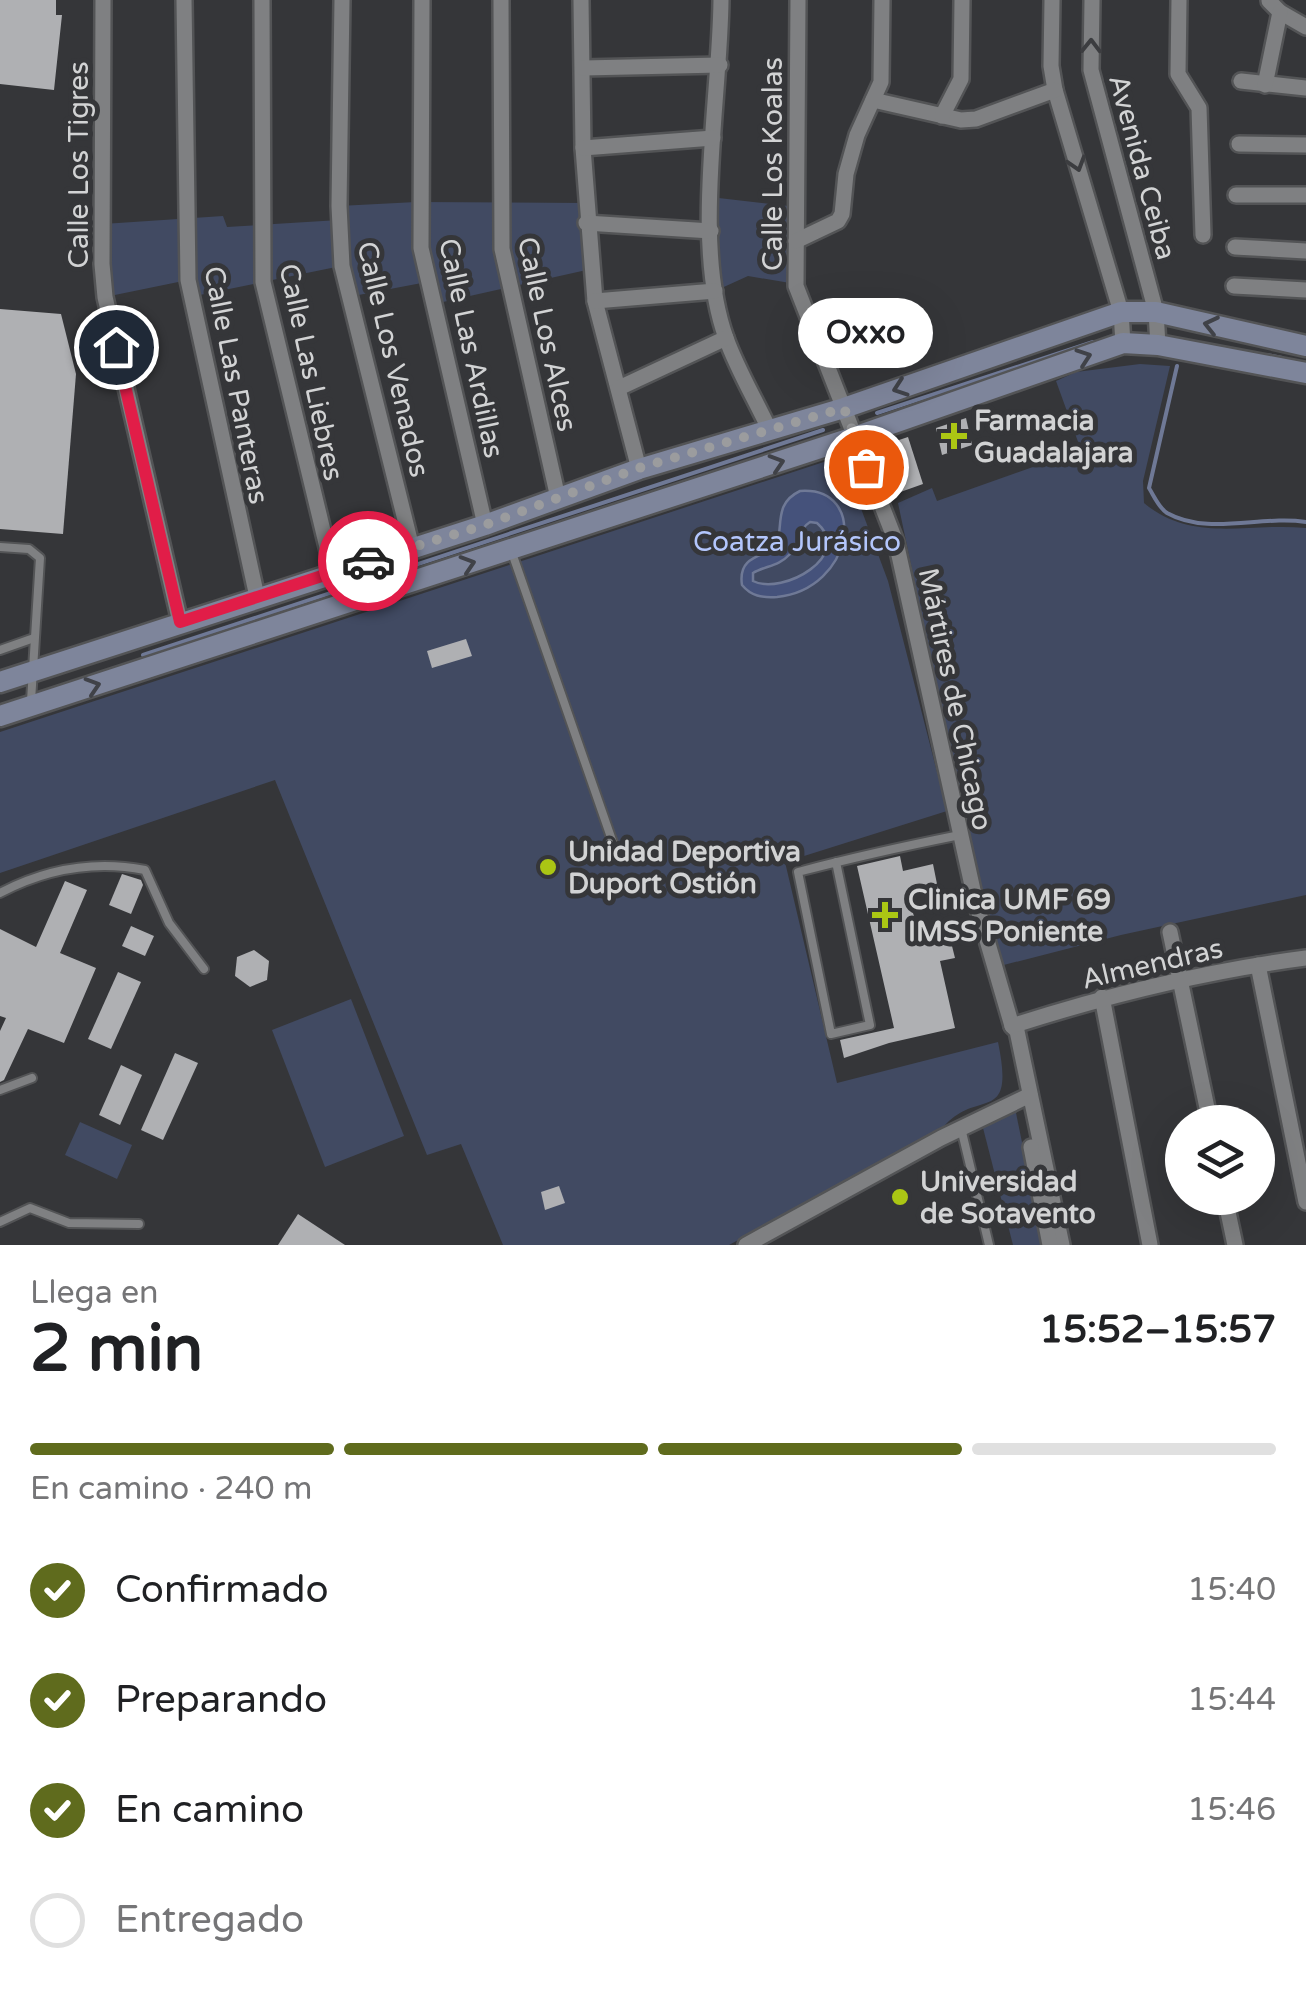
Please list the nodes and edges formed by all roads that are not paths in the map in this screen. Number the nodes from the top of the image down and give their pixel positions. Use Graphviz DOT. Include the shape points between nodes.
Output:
graph roads {
  1 [pos="103,0"];
  2 [pos="184,0"];
  3 [pos="262,0"];
  4 [pos="342,0"];
  5 [pos="422,0"];
  6 [pos="501,0"];
  7 [pos="582,0"];
  8 [pos="721,0"];
  9 [pos="798,0"];
  10 [pos="882,0"];
  11 [pos="962,0"];
  12 [pos="1052,0"];
  13 [pos="1092,0"];
  14 [pos="1179,0"];
  15 [pos="1274,6"];
  16 [pos="1306,27"];
  17 [pos="720,65"];
  18 [pos="583,68"];
  19 [pos="1241,81"];
  20 [pos="1265,85"];
  21 [pos="1306,88"];
  22 [pos="1055,90"];
  23 [pos="873,100"];
  24 [pos="942,116"];
  25 [pos="713,138"];
  26 [pos="1239,144"];
  27 [pos="1306,145"];
  28 [pos="583,148"];
  29 [pos="1236,194"];
  30 [pos="1306,195"];
  31 [pos="586,223"];
  32 [pos="711,231"];
  33 [pos="1203,236"];
  34 [pos="796,241"];
  35 [pos="1235,247"];
  36 [pos="1306,250"];
  37 [pos="1234,286"];
  38 [pos="1306,290"];
  39 [pos="715,291"];
  40 [pos="595,301"];
  41 [pos="1121,312"];
  42 [pos="1156,312"];
  43 [pos="726,338"];
  44 [pos="1123,343"];
  45 [pos="1158,345"];
  46 [pos="1306,346"];
  47 [pos="1306,373"];
  48 [pos="619,388"];
  49 [pos="844,408"];
  50 [pos="769,429"];
  51 [pos="854,437"];
  52 [pos="639,468"];
  53 [pos="558,498"];
  54 [pos="485,525"];
  55 [pos="0,547"];
  56 [pos="412,548"];
  57 [pos="511,550"];
  58 [pos="333,572"];
  59 [pos="256,597"];
  60 [pos="180,622"];
  61 [pos="34,638"];
  62 [pos="116,644"];
  63 [pos="0,650"];
  64 [pos="32,671"];
  65 [pos="126,674"];
  66 [pos="0,682"];
  67 [pos="31,706"];
  68 [pos="0,716"];
  69 [pos="960,836"];
  70 [pos="613,843"];
  71 [pos="836,862"];
  72 [pos="0,893"];
  73 [pos="1170,932"];
  74 [pos="1306,958"];
  75 [pos="1258,965"];
  76 [pos="204,969"];
  77 [pos="1180,981"];
  78 [pos="1102,997"];
  79 [pos="1012,1026"];
  80 [pos="32,1078"];
  81 [pos="0,1090"];
  82 [pos="1026,1097"];
  83 [pos="1206,1105"];
  84 [pos="962,1128"];
  85 [pos="1306,1202"];
  86 [pos="1229,1215"];
  87 [pos="0,1222"];
  88 [pos="139,1224"];
  89 [pos="746,1245"];
  90 [pos="989,1245"];
  91 [pos="1050,1245"];
  92 [pos="1062,1245"];
  93 [pos="1150,1245"];
  94 [pos="1235,1245"];
  1 -- 60 [label="street, Calle Los Tigres" via="106,298"];
  2 -- 59 [label="street, Calle Las Panteras" via="190,298"];
  3 -- 58 [label="street, Calle Las Liebres" via="263,282"];
  4 -- 56 [label="street, Calle Los Venados" via="342,266"];
  5 -- 54 [label="street, Calle Las Ardillas" via="421,248"];
  6 -- 53 [label="street, Calle Los Alces" via="502,249"];
  7 -- 18 [label="street"];
  8 -- 17 [label="street"];
  9 -- 34 [label="street, Calle Los Koalas"];
  10 -- 23 [label="street" via="881,82"];
  11 -- 24 [label="street" via="961,79"];
  12 -- 22 [label="street"];
  42 -- 13 [label="street, Avenida Ceiba, one-way" via="1090,70"];
  14 -- 33 [label="street" via="1178,74 1199,108"];
  15 -- 16 [label="street"];
  15 -- 20 [label="street"];
  17 -- 18 [label="street"];
  17 -- 25 [label="street"];
  18 -- 28 [label="street"];
  19 -- 20 [label="street"];
  20 -- 21 [label="street"];
  22 -- 24 [label="street" via="976,119"];
  22 -- 41 [label="street, one-way"];
  23 -- 24 [label="street"];
  23 -- 34 [label="street" via="846,174 842,214"];
  25 -- 28 [label="street"];
  25 -- 32 [label="street"];
  26 -- 27 [label="street"];
  28 -- 31 [label="street"];
  29 -- 30 [label="street"];
  31 -- 32 [label="street"];
  31 -- 40 [label="street"];
  32 -- 39 [label="street"];
  34 -- 49 [label="street, Calle Los Koalas" via="796,286"];
  35 -- 36 [label="street"];
  37 -- 38 [label="street"];
  39 -- 40 [label="street"];
  39 -- 43 [label="street"];
  40 -- 48 [label="street"];
  41 -- 42 [label="main road"];
  41 -- 44 [label="street"];
  41 -- 49 [label="main road, one-way"];
  42 -- 45 [label="street, Avenida Ceiba"];
  46 -- 42 [label="main road, one-way"];
  43 -- 48 [label="street"];
  43 -- 50 [label="street"];
  44 -- 45 [label="main road"];
  51 -- 44 [label="main road, one-way"];
  45 -- 47 [label="main road"];
  48 -- 52 [label="street"];
  49 -- 50 [label="main road"];
  49 -- 51 [label="street, Calle Los Koalas"];
  50 -- 52 [label="main road"];
  57 -- 51 [label="main road, one-way"];
  51 -- 69 [label="street, Mártires de Chicago" via="896,542"];
  52 -- 53 [label="main road"];
  53 -- 54 [label="main road"];
  54 -- 56 [label="main road"];
  55 -- 61 [label="lane" via="29,549 40,558"];
  56 -- 58 [label="main road"];
  65 -- 57 [label="main road, one-way"];
  57 -- 70 [label="lane"];
  58 -- 59 [label="main road"];
  59 -- 60 [label="main road"];
  60 -- 62 [label="main road"];
  61 -- 63 [label="lane"];
  61 -- 64 [label="lane"];
  62 -- 64 [label="main road"];
  62 -- 65 [label="main road"];
  64 -- 66 [label="main road"];
  64 -- 67 [label="lane"];
  67 -- 65 [label="main road, one-way"];
  67 -- 68 [label="main road"];
  69 -- 71 [label="lane"];
  69 -- 79 [label="street, Mártires de Chicago"];
  71 -- 71 [label="lane" via="798,872 831,1034 870,1024"];
  72 -- 76 [label="lane" via="67,868 110,864 145,870 169,923"];
  73 -- 77 [label="street"];
  74 -- 75 [label="street, Almendras"];
  75 -- 77 [label="street, Almendras"];
  75 -- 85 [label="street"];
  77 -- 78 [label="street, Almendras"];
  77 -- 83 [label="street"];
  78 -- 79 [label="street, Almendras"];
  78 -- 93 [label="street"];
  79 -- 82 [label="street, Mártires de Chicago"];
  80 -- 81 [label="lane"];
  82 -- 84 [label="street"];
  82 -- 91 [label="street"];
  82 -- 92 [label="street"];
  84 -- 89 [label="street"];
  84 -- 90 [label="lane"];
  86 -- 94 [label="street"];
  87 -- 88 [label="lane" via="30,1208 68,1223"];
}
